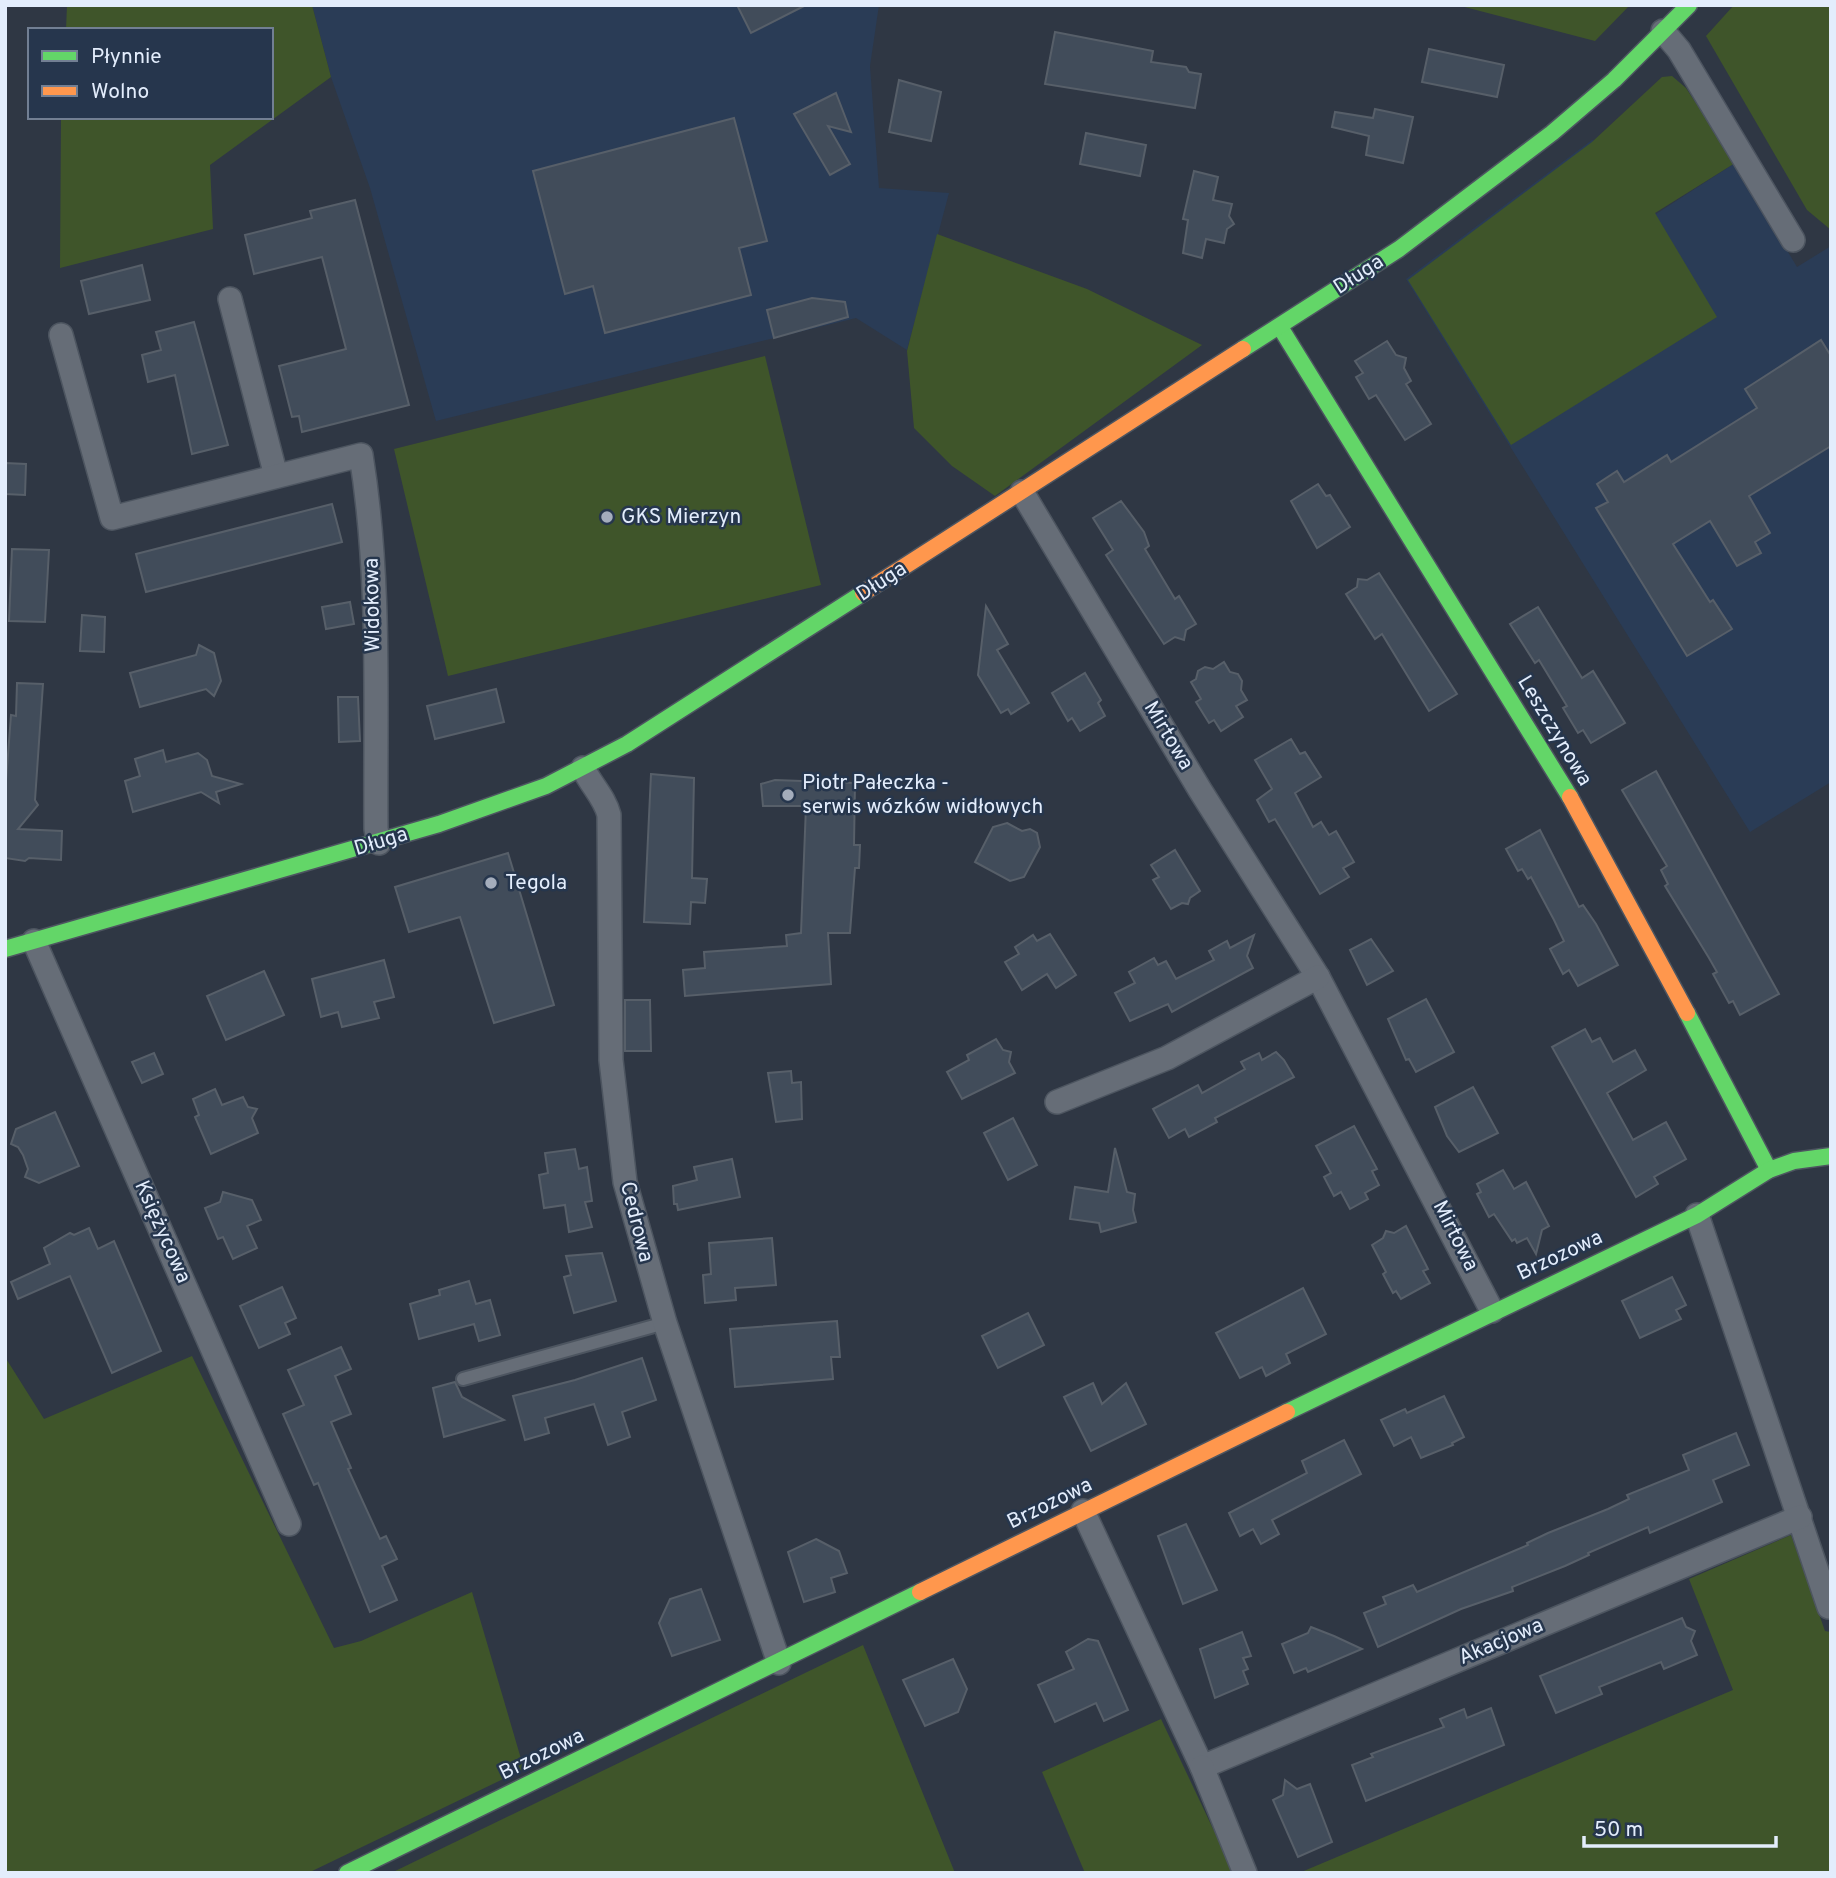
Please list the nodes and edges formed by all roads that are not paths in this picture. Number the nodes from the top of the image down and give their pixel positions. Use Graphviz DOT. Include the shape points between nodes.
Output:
graph roads {
  1 [pos="1689,5"];
  2 [pos="1663,31"];
  3 [pos="1793,240"];
  4 [pos="230,299"];
  5 [pos="1280,327"];
  6 [pos="61,335"];
  7 [pos="276,476"];
  8 [pos="1022,492"];
  9 [pos="583,768"];
  10 [pos="379,843"];
  11 [pos="34,941"];
  12 [pos="5,949"];
  13 [pos="1318,977"];
  14 [pos="1057,1102"];
  15 [pos="1831,1156"];
  16 [pos="1769,1170"];
  17 [pos="1697,1215"];
  18 [pos="1492,1311"];
  19 [pos="665,1323"];
  20 [pos="463,1379"];
  21 [pos="1083,1511"];
  22 [pos="1800,1517"];
  23 [pos="289,1524"];
  24 [pos="1829,1608"];
  25 [pos="779,1664"];
  26 [pos="1202,1767"];
  27 [pos="347,1873"];
  28 [pos="1245,1873"];
  1 -- 2 [label="street, Długa"];
  2 -- 3 [label="street" via="1679,50"];
  2 -- 5 [label="street, Długa" via="1583,107 1496,178"];
  4 -- 7 [label="street"];
  5 -- 8 [label="street, Długa"];
  5 -- 16 [label="street, Leszczynowa" via="1563,784"];
  6 -- 7 [label="street, Widokowa" via="112,518"];
  7 -- 10 [label="street, Widokowa" via="361,456 373,565"];
  8 -- 9 [label="street, Długa" via="674,716"];
  8 -- 13 [label="street, Mirtowa"];
  9 -- 10 [label="street, Długa" via="495,805"];
  9 -- 19 [label="street, Cedrowa" via="609,815 611,1060 618,1142 638,1235"];
  10 -- 11 [label="street, Długa"];
  11 -- 12 [label="street, Długa"];
  11 -- 23 [label="street, Księżycowa"];
  13 -- 14 [label="street" via="1167,1058"];
  13 -- 18 [label="street, Mirtowa"];
  15 -- 16 [label="street"];
  16 -- 17 [label="street, Brzozowa"];
  17 -- 18 [label="street, Brzozowa"];
  17 -- 22 [label="street"];
  18 -- 21 [label="street, Brzozowa"];
  19 -- 20 [label="lane"];
  19 -- 25 [label="street, Cedrowa"];
  21 -- 25 [label="street, Brzozowa"];
  21 -- 26 [label="street"];
  22 -- 24 [label="street"];
  22 -- 26 [label="street, Akacjowa"];
  25 -- 27 [label="street, Brzozowa"];
  26 -- 28 [label="street"];
}
